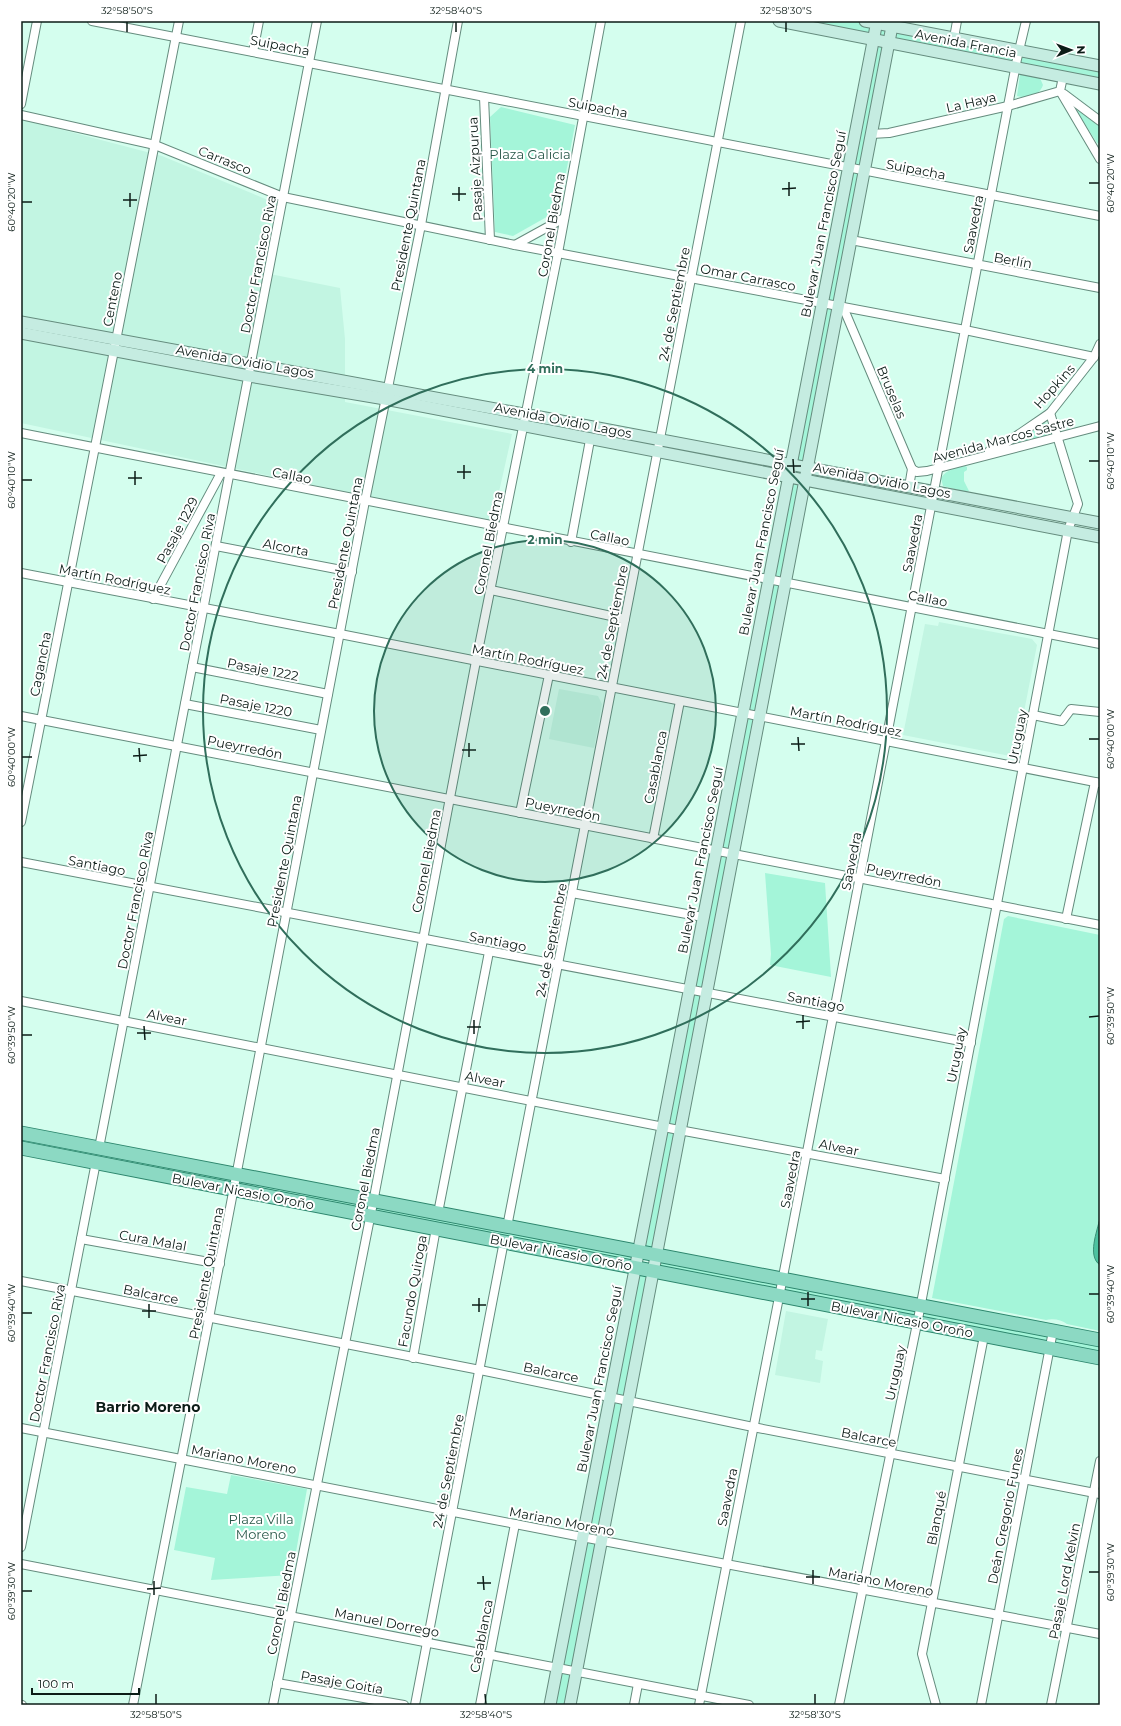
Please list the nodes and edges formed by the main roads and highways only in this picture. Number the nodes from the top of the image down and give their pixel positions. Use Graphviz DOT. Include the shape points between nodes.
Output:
graph roads {
  1 [pos="779,21"];
  2 [pos="873,22"];
  3 [pos="892,24"];
  4 [pos="873,40"];
  5 [pos="889,42"];
  6 [pos="1100,66"];
  7 [pos="1100,84"];
  8 [pos="21,322"];
  9 [pos="21,333"];
  10 [pos="386,394"];
  11 [pos="790,464"];
  12 [pos="807,468"];
  13 [pos="788,477"];
  14 [pos="804,480"];
  15 [pos="1100,523"];
  16 [pos="1100,536"];
  17 [pos="21,1133"];
  18 [pos="21,1148"];
  19 [pos="638,1252"];
  20 [pos="655,1255"];
  21 [pos="635,1267"];
  22 [pos="652,1270"];
  23 [pos="1100,1340"];
  24 [pos="1100,1358"];
  25 [pos="550,1705"];
  26 [pos="570,1705"];
  1 -- 4 [label="main road, Avenida Francia"];
  2 -- 3 [label="main road, Avenida Francia"];
  2 -- 4 [label="main road, Bulevar Juan Francisco Seguí"];
  3 -- 5 [label="main road"];
  3 -- 6 [label="main road, Avenida Francia"];
  4 -- 5 [label="main road, Avenida Francia"];
  4 -- 11 [label="main road, Bulevar Juan Francisco Seguí"];
  5 -- 7 [label="main road, Avenida Francia"];
  5 -- 12 [label="main road"];
  8 -- 10 [label="main road, Avenida Ovidio Lagos" via="251,364"];
  9 -- 10 [label="main road, Avenida Ovidio Lagos" via="249,376"];
  10 -- 11 [label="main road, Avenida Ovidio Lagos" via="526,414"];
  10 -- 13 [label="main road, Avenida Ovidio Lagos" via="524,427"];
  11 -- 12 [label="main road, Avenida Ovidio Lagos"];
  11 -- 13 [label="main road, Bulevar Juan Francisco Seguí"];
  12 -- 14 [label="main road"];
  12 -- 15 [label="main road, Avenida Ovidio Lagos"];
  13 -- 14 [label="main road, Avenida Ovidio Lagos"];
  13 -- 19 [label="main road, Bulevar Juan Francisco Seguí"];
  14 -- 16 [label="main road, Avenida Ovidio Lagos"];
  14 -- 20 [label="main road"];
  17 -- 19 [label="main road, Bulevar Nicasio Oroño"];
  18 -- 21 [label="main road, Bulevar Nicasio Oroño"];
  19 -- 20 [label="main road, Bulevar Nicasio Oroño"];
  19 -- 21 [label="main road, Bulevar Juan Francisco Seguí"];
  20 -- 22 [label="main road"];
  20 -- 23 [label="main road, Bulevar Nicasio Oroño"];
  21 -- 22 [label="main road, Bulevar Nicasio Oroño"];
  21 -- 25 [label="main road, Bulevar Juan Francisco Seguí"];
  22 -- 24 [label="main road, Bulevar Nicasio Oroño"];
  22 -- 26 [label="main road"];
}
